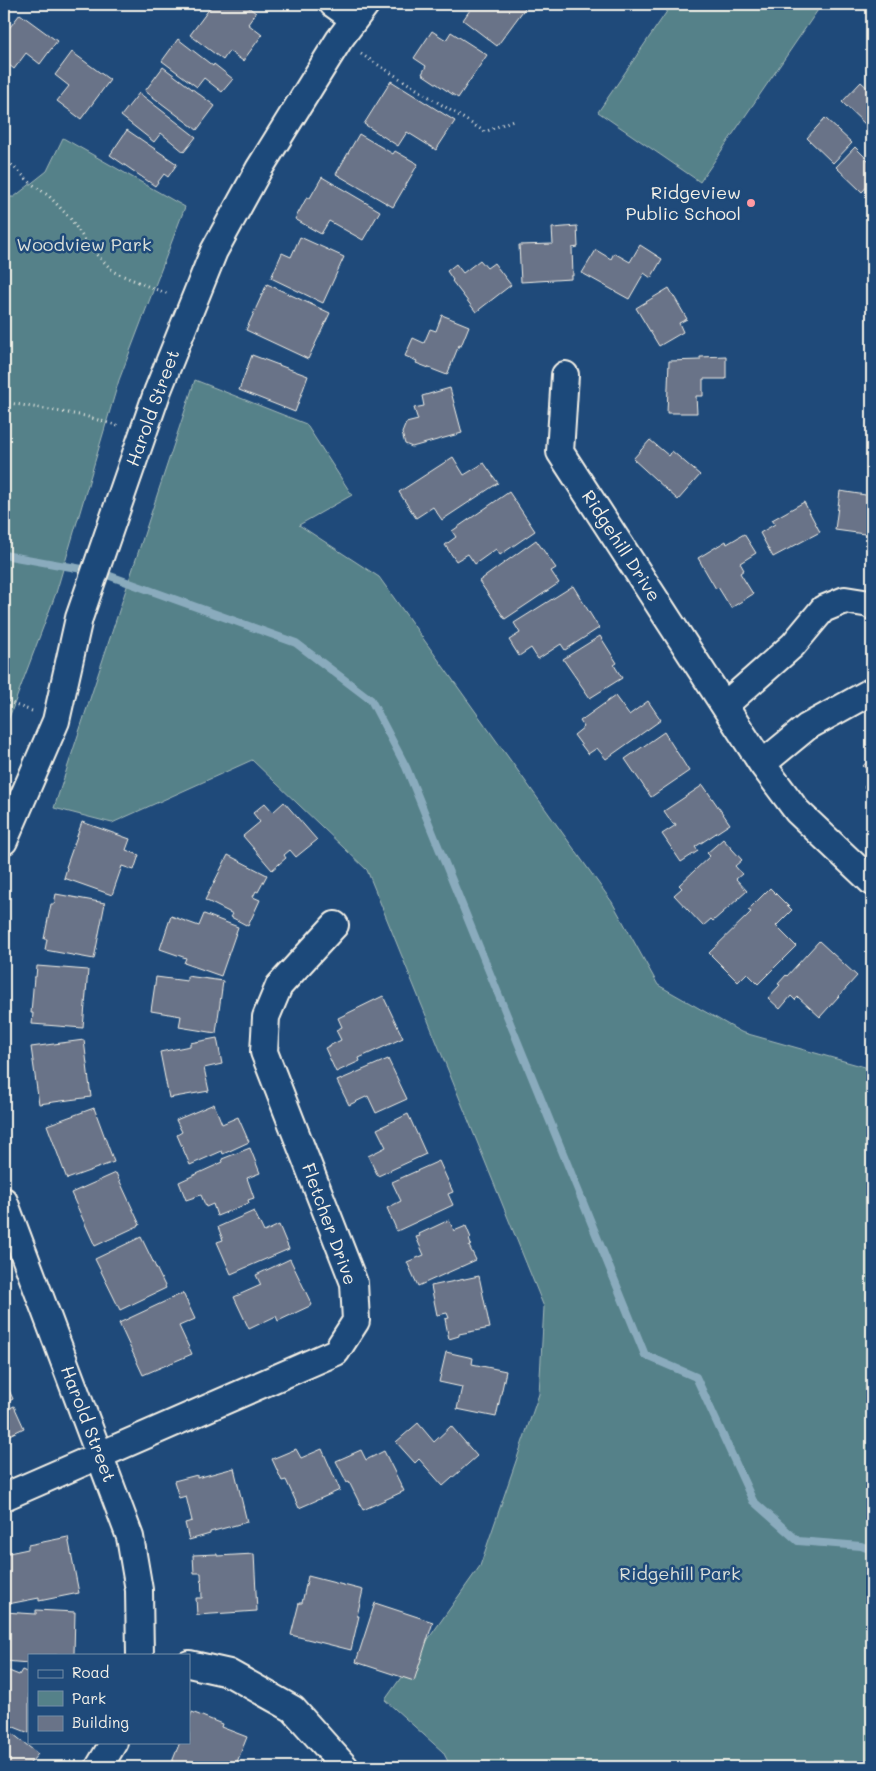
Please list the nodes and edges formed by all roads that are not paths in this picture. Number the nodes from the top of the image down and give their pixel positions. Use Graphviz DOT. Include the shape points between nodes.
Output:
graph roads {
  1 [pos="351,9"];
  2 [pos="565,375"];
  3 [pos="872,606"];
  4 [pos="872,692"];
  5 [pos="725,705"];
  6 [pos="762,764"];
  7 [pos="4,841"];
  8 [pos="872,882"];
  9 [pos="335,925"];
  10 [pos="4,1201"];
  11 [pos="100,1456"];
  12 [pos="4,1497"];
  13 [pos="143,1654"];
  14 [pos="190,1664"];
  15 [pos="113,1744"];
  16 [pos="99,1767"];
  17 [pos="345,1767"];
  1 -- 7 [label="street, Harold Street" via="339,40 259,170 214,251 158,390 79,618 56,721"];
  2 -- 5 [label="street, Ridgehill Drive" via="560,452"];
  3 -- 5 [label="street" via="845,600 823,609 793,645"];
  4 -- 6 [label="street" via="807,727"];
  5 -- 6 [label="street, Ridgehill Drive"];
  6 -- 8 [label="street, Ridgehill Drive" via="797,811"];
  9 -- 11 [label="street, Fletcher Drive" via="279,986 266,1017 264,1052 354,1283 356,1321 336,1352"];
  10 -- 11 [label="street, Harold Street"];
  11 -- 12 [label="street, Fletcher Drive"];
  11 -- 13 [label="street, Harold Street" via="130,1537 139,1590"];
  14 -- 17 [label="street" via="229,1673 293,1709"];
  15 -- 16 [label="street"];
}
